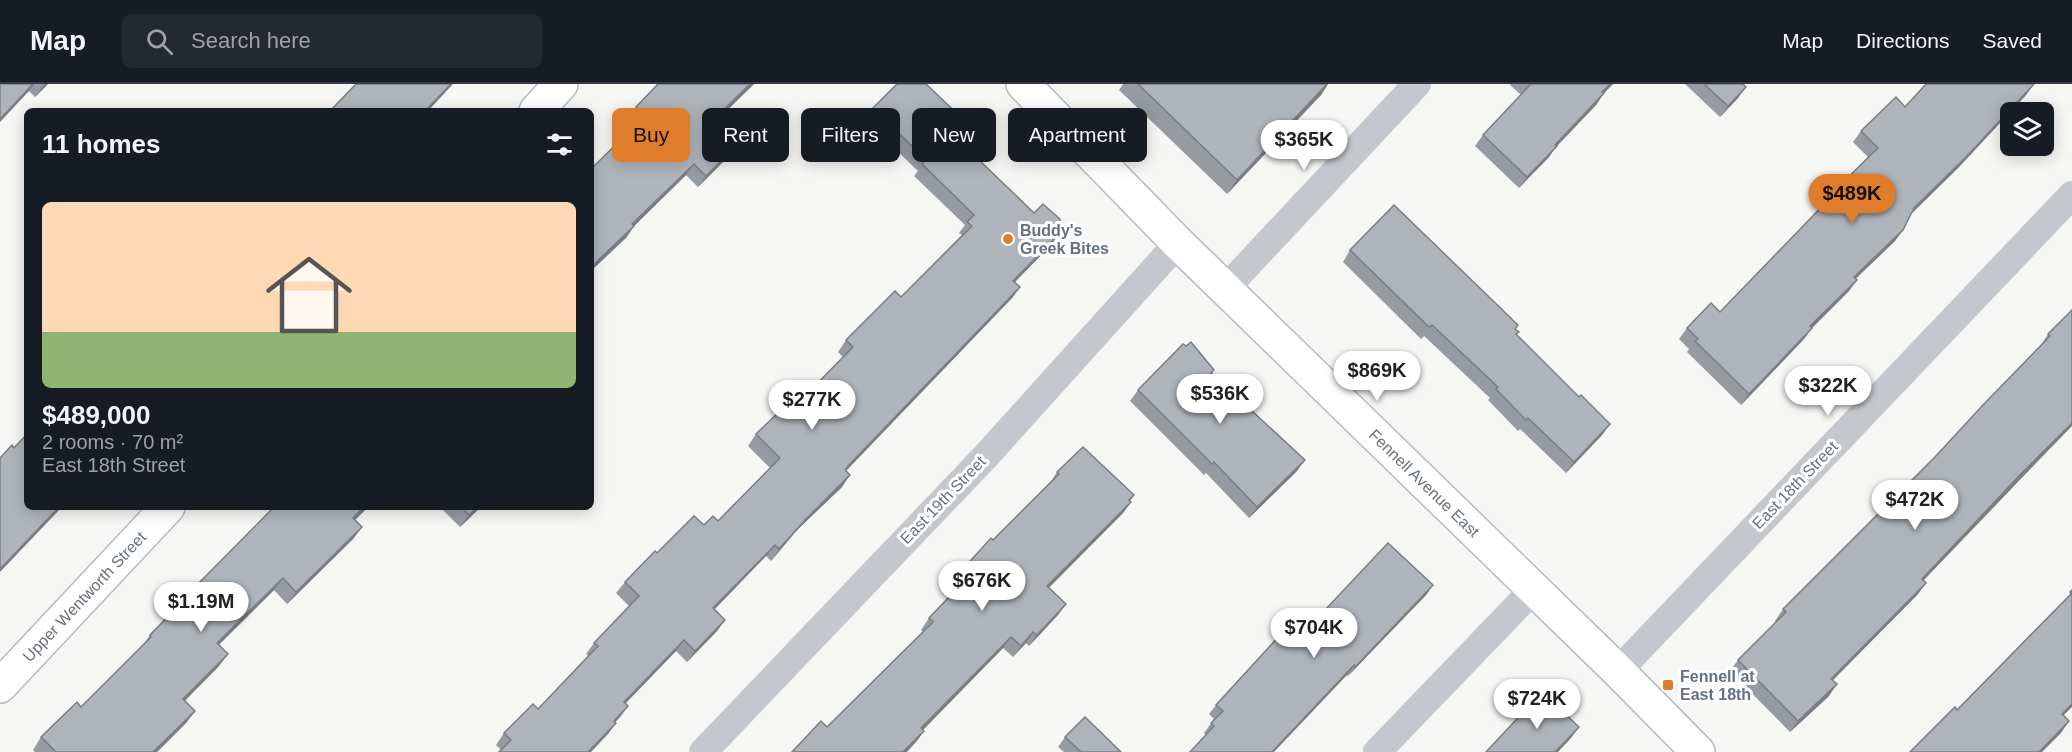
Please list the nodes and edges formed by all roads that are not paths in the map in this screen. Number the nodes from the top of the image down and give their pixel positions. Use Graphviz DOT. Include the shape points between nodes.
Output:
graph roads {
  1 [pos="561,84"];
  2 [pos="1023,84"];
  3 [pos="1417,84"];
  4 [pos="539,108"];
  5 [pos="2072,195"];
  6 [pos="1179,243"];
  7 [pos="1225,289"];
  8 [pos="165,510"];
  9 [pos="1533,590"];
  10 [pos="1618,671"];
  11 [pos="0,686"];
  12 [pos="703,752"];
  13 [pos="1377,752"];
  14 [pos="1698,752"];
  1 -- 4 [label="main road"];
  2 -- 6 [label="main road, Fennell Avenue East"];
  3 -- 7 [label="street"];
  5 -- 10 [label="street, East 18th Street"];
  6 -- 7 [label="main road, Fennell Avenue East"];
  6 -- 12 [label="street, East 19th Street" via="985,457"];
  7 -- 9 [label="main road, Fennell Avenue East"];
  8 -- 11 [label="main road, Upper Wentworth Street"];
  9 -- 10 [label="main road, Fennell Avenue East"];
  9 -- 13 [label="street"];
  10 -- 14 [label="main road, Fennell Avenue East"];
}
